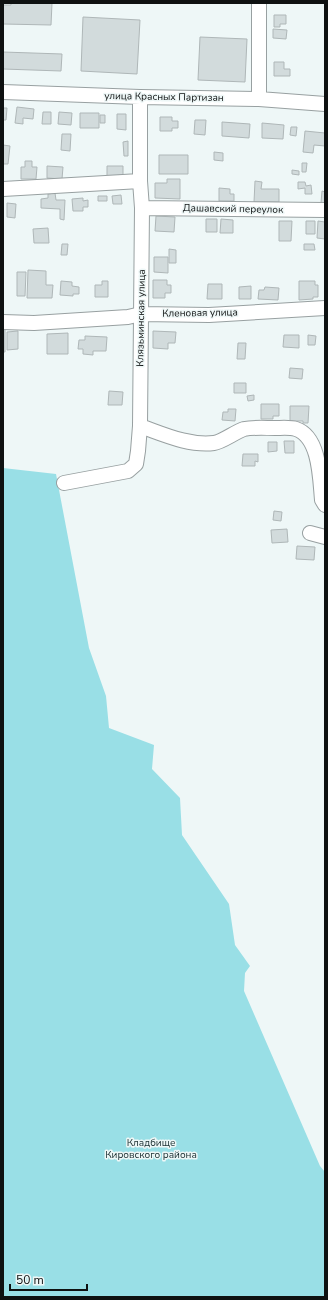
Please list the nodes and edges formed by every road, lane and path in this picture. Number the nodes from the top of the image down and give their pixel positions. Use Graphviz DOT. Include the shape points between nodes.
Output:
graph roads {
  1 [pos="259,3"];
  2 [pos="3,92"];
  3 [pos="140,97"];
  4 [pos="259,99"];
  5 [pos="325,104"];
  6 [pos="140,181"];
  7 [pos="3,190"];
  8 [pos="142,208"];
  9 [pos="325,210"];
  10 [pos="325,308"];
  11 [pos="141,314"];
  12 [pos="3,322"];
  13 [pos="140,426"];
  14 [pos="322,464"];
  15 [pos="64,483"];
  16 [pos="325,505"];
  17 [pos="310,533"];
  18 [pos="325,537"];
  1 -- 4 [label="street"];
  2 -- 3 [label="street, улица Красных Партизан"];
  3 -- 4 [label="street, улица Красных Партизан"];
  3 -- 6 [label="street, Клязьминская улица"];
  4 -- 5 [label="street, улица Красных Партизан"];
  6 -- 7 [label="street"];
  6 -- 8 [label="street, Клязьминская улица"];
  8 -- 9 [label="street, Дашавский переулок"];
  8 -- 11 [label="street, Клязьминская улица"];
  10 -- 11 [label="street, Кленовая улица" via="209,315"];
  11 -- 12 [label="street, Кленовая улица" via="128,318"];
  11 -- 13 [label="street, Клязьминская улица"];
  13 -- 14 [label="street" via="163,435 200,443 216,443 245,429 295,428 304,433"];
  13 -- 15 [label="street, Клязьминская улица" via="136,464 128,471"];
  14 -- 16 [label="street" via="322,500"];
  17 -- 18 [label="street"];
}
